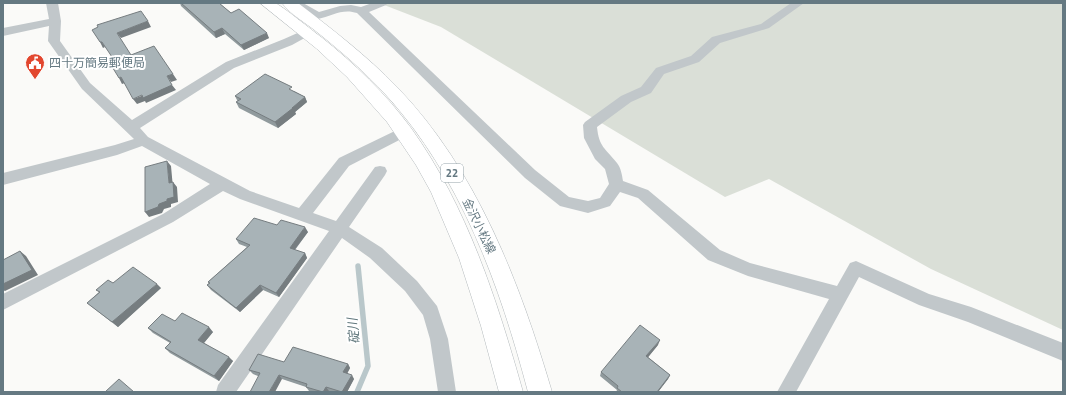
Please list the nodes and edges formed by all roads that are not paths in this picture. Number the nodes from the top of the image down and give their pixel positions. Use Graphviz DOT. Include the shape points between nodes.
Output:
graph roads {
  1 [pos="52,3"];
  2 [pos="267,3"];
  3 [pos="289,3"];
  4 [pos="296,3"];
  5 [pos="382,3"];
  6 [pos="798,3"];
  7 [pos="361,11"];
  8 [pos="56,21"];
  9 [pos="3,32"];
  10 [pos="306,33"];
  11 [pos="131,127"];
  12 [pos="404,132"];
  13 [pos="143,141"];
  14 [pos="380,171"];
  15 [pos="3,179"];
  16 [pos="222,184"];
  17 [pos="618,185"];
  18 [pos="303,215"];
  19 [pos="340,228"];
  20 [pos="841,295"];
  21 [pos="3,302"];
  22 [pos="1063,352"];
  23 [pos="225,392"];
  24 [pos="447,392"];
  25 [pos="511,392"];
  26 [pos="540,392"];
  27 [pos="786,392"];
  1 -- 8 [label="street"];
  2 -- 10 [label="main road, 金沢小松線 / 22"];
  3 -- 26 [label="main road, 金沢小松線 / 22" via="342,44 393,92 423,129 450,169 489,246 512,300"];
  4 -- 7 [label="street" via="318,16 341,9"];
  5 -- 7 [label="street"];
  6 -- 17 [label="street" via="765,26 716,40 695,59 660,71 646,90 621,103 590,125 591,138 600,154 612,167"];
  7 -- 17 [label="street" via="530,174 565,202 588,207 605,202"];
  8 -- 9 [label="street"];
  8 -- 11 [label="street" via="54,41 86,86"];
  10 -- 11 [label="street" via="230,65"];
  10 -- 12 [label="main road, 金沢小松線 / 22" via="352,72"];
  11 -- 13 [label="street"];
  12 -- 18 [label="street" via="344,162"];
  12 -- 25 [label="main road, 金沢小松線 / 22" via="428,170 468,256"];
  13 -- 15 [label="street"];
  13 -- 16 [label="street"];
  14 -- 19 [label="street"];
  16 -- 18 [label="street"];
  16 -- 21 [label="street" via="168,218"];
  17 -- 20 [label="street" via="643,194 714,255 748,269"];
  18 -- 19 [label="street"];
  19 -- 23 [label="street"];
  19 -- 24 [label="street" via="376,252 423,299 436,325"];
  20 -- 22 [label="street" via="856,268 925,300 971,315"];
  20 -- 27 [label="street"];
}
